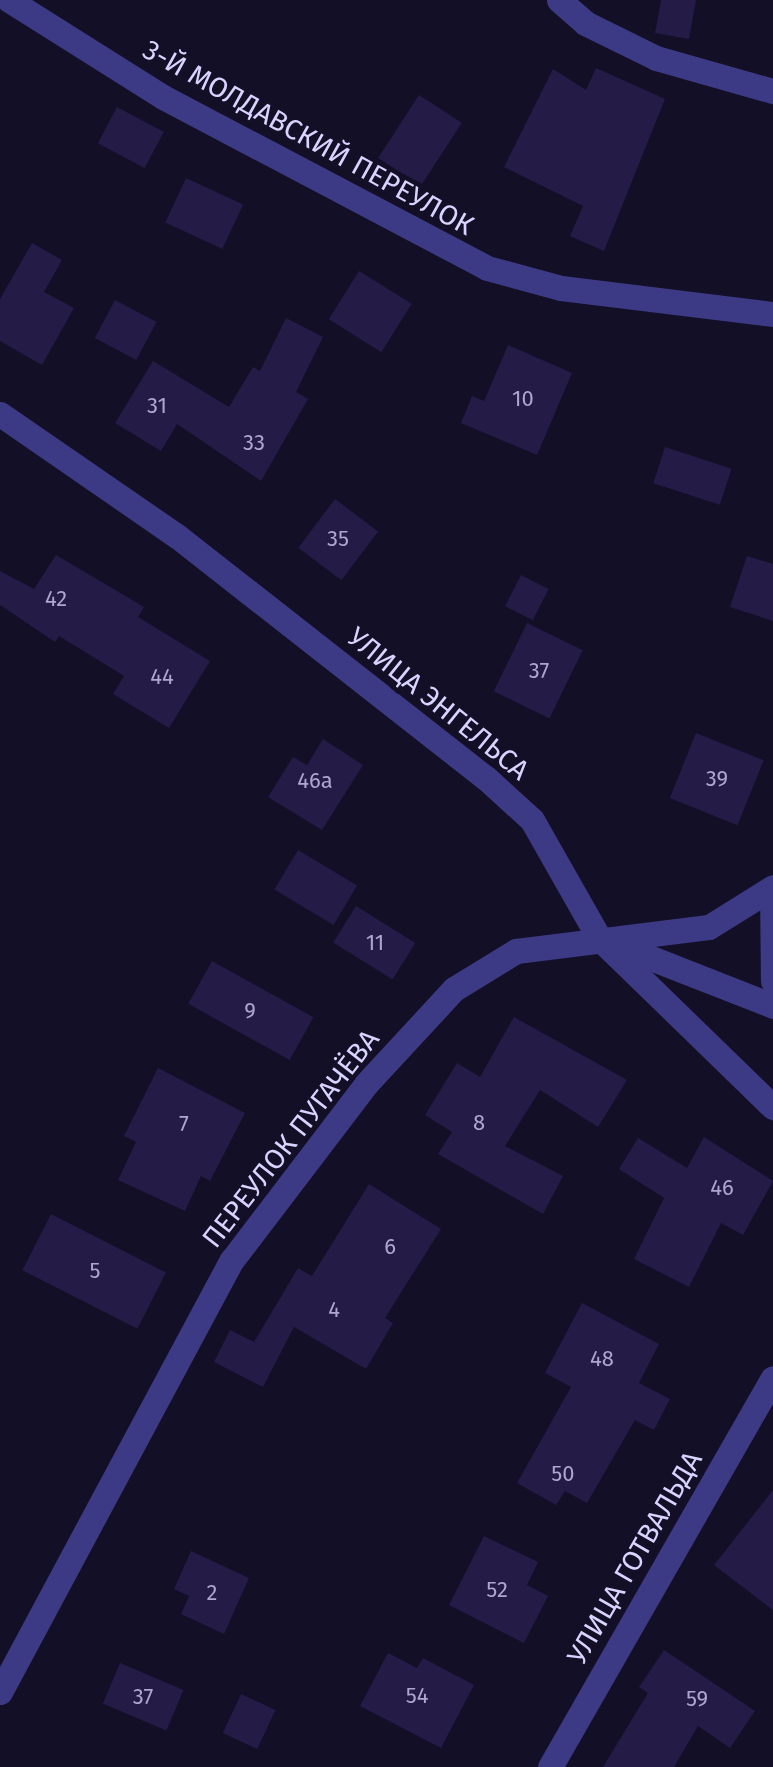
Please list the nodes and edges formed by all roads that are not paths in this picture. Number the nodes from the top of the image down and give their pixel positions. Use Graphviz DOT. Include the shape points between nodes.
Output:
graph roads {
  1 [pos="9,0"];
  2 [pos="558,0"];
  3 [pos="773,92"];
  4 [pos="773,314"];
  5 [pos="0,414"];
  6 [pos="773,888"];
  7 [pos="599,938"];
  8 [pos="773,981"];
  9 [pos="773,1006"];
  10 [pos="773,1107"];
  11 [pos="773,1378"];
  12 [pos="0,1692"];
  13 [pos="550,1767"];
  1 -- 4 [label="street, 3-Й МОЛДАВСКИЙ ПЕРЕУЛОК" via="163,97 487,268 561,288"];
  2 -- 3 [label="street" via="584,23 656,58"];
  5 -- 7 [label="street, УЛИЦА ЭНГЕЛЬСА" via="178,536 486,778 532,820"];
  6 -- 7 [label="street, ПЕРЕУЛОК ПУГАЧЁВА" via="709,928"];
  6 -- 8 [label="street"];
  7 -- 9 [label="street"];
  7 -- 10 [label="street, УЛИЦА ЭНГЕЛЬСА"];
  7 -- 12 [label="street, ПЕРЕУЛОК ПУГАЧЁВА" via="516,951 454,989 366,1084 232,1260"];
  11 -- 13 [label="street, УЛИЦА ГОТВАЛЬДА"];
}
